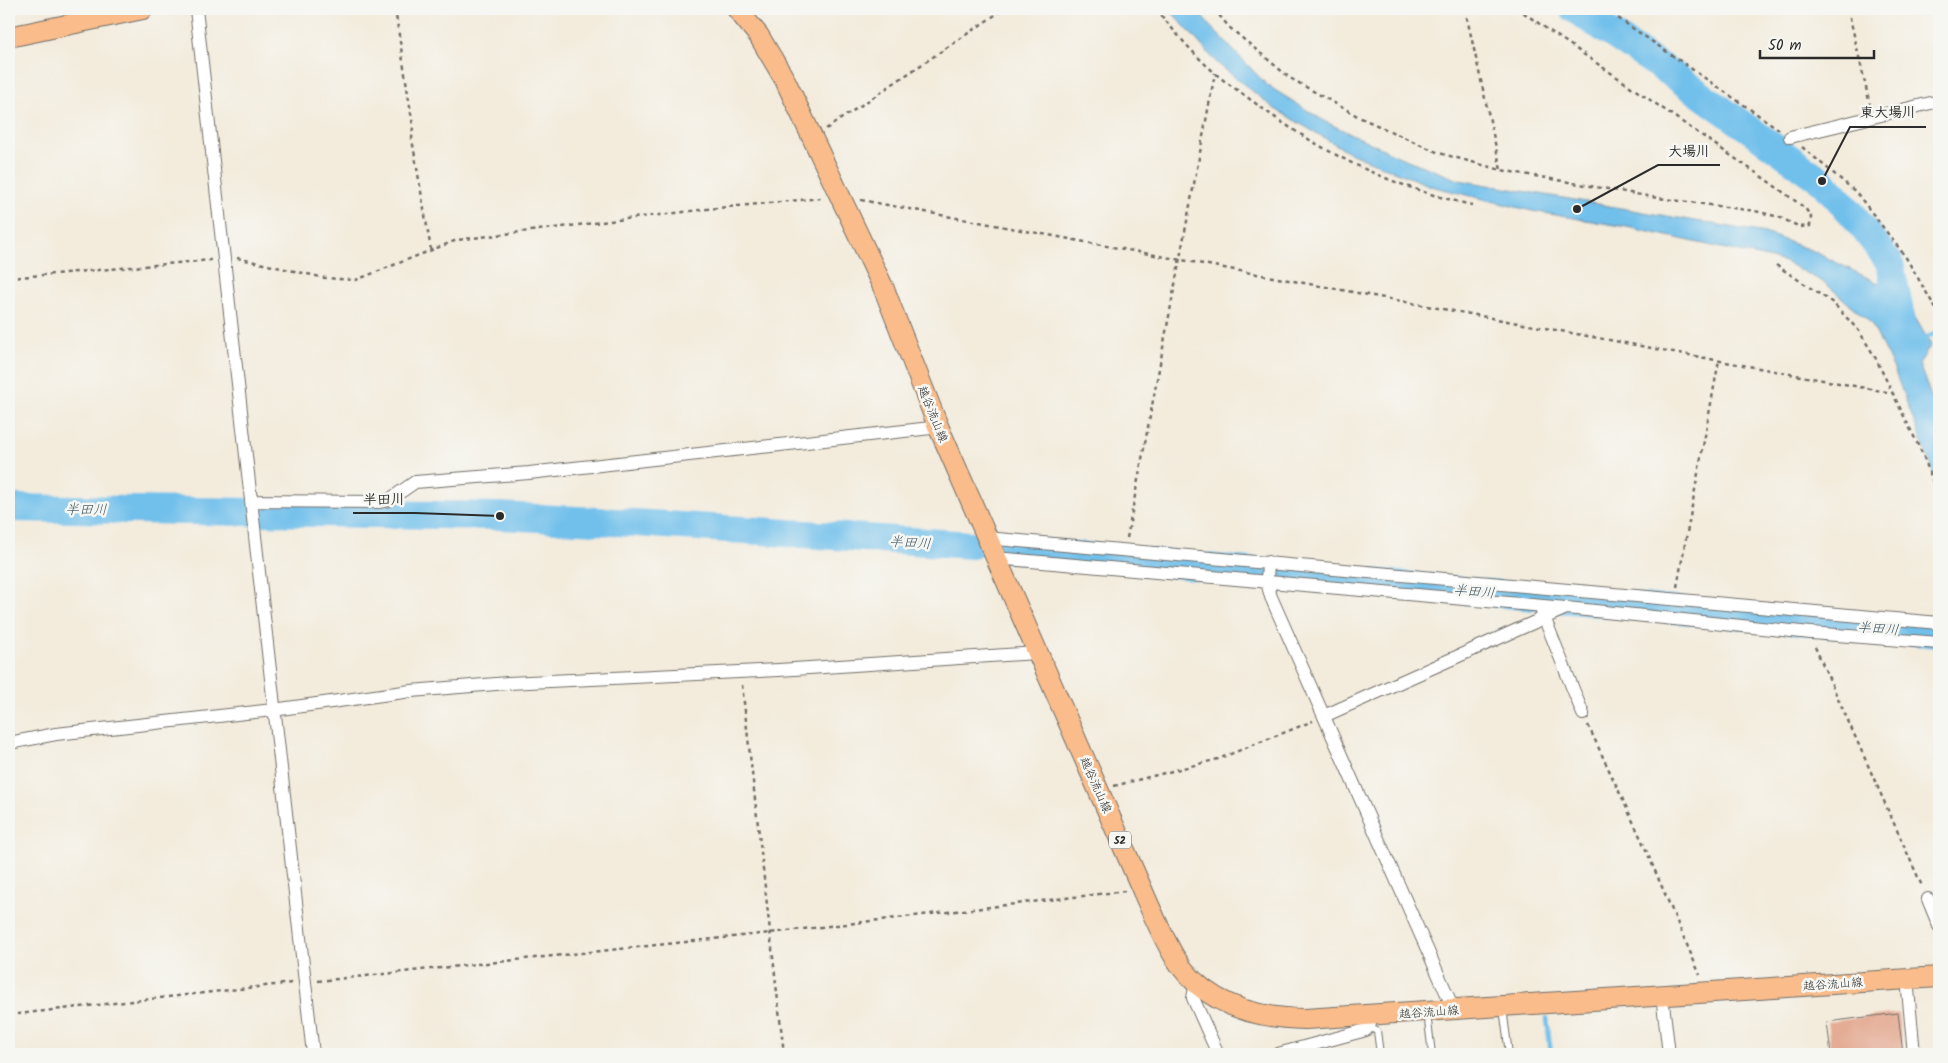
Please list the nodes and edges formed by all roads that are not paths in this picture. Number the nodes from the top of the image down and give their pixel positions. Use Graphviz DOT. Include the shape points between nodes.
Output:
graph roads {
  1 [pos="143,9"];
  2 [pos="196,9"];
  3 [pos="737,9"];
  4 [pos="9,37"];
  5 [pos="1939,101"];
  6 [pos="1790,137"];
  7 [pos="938,426"];
  8 [pos="252,508"];
  9 [pos="986,538"];
  10 [pos="995,558"];
  11 [pos="1267,572"];
  12 [pos="1537,602"];
  13 [pos="1939,623"];
  14 [pos="1939,643"];
  15 [pos="1037,652"];
  16 [pos="273,710"];
  17 [pos="1583,714"];
  18 [pos="1324,716"];
  19 [pos="9,743"];
  20 [pos="1928,899"];
  21 [pos="1939,926"];
  22 [pos="1939,977"];
  23 [pos="1907,979"];
  24 [pos="1196,983"];
  25 [pos="1662,996"];
  26 [pos="1503,1006"];
  27 [pos="1454,1010"];
  28 [pos="1427,1012"];
  29 [pos="1368,1022"];
  30 [pos="313,1054"];
  31 [pos="1218,1054"];
  32 [pos="1278,1054"];
  33 [pos="1380,1054"];
  34 [pos="1432,1054"];
  35 [pos="1509,1054"];
  36 [pos="1669,1054"];
  37 [pos="1914,1054"];
  1 -- 4 [label="main road"];
  2 -- 8 [label="street"];
  3 -- 7 [label="main road, 越谷流山線 / 52" via="774,60 813,138 884,289"];
  5 -- 6 [label="street"];
  7 -- 8 [label="street" via="529,473 415,482 389,500 378,502"];
  7 -- 9 [label="main road, 越谷流山線 / 52"];
  8 -- 16 [label="street"];
  9 -- 10 [label="main road, 越谷流山線 / 52"];
  9 -- 11 [label="street" via="1125,550"];
  10 -- 11 [label="street"];
  10 -- 15 [label="main road, 越谷流山線 / 52"];
  11 -- 12 [label="street"];
  11 -- 12 [label="street"];
  11 -- 18 [label="street" via="1271,597"];
  12 -- 13 [label="street" via="1675,600"];
  12 -- 14 [label="street" via="1566,608 1811,633"];
  12 -- 17 [label="street"];
  12 -- 18 [label="street"];
  15 -- 16 [label="street" via="508,683 411,691"];
  15 -- 24 [label="main road, 越谷流山線 / 52" via="1174,956"];
  16 -- 19 [label="street" via="56,734"];
  16 -- 30 [label="street"];
  18 -- 27 [label="street"];
  20 -- 21 [label="street"];
  22 -- 23 [label="main road, 越谷流山線 / 52"];
  23 -- 25 [label="main road, 越谷流山線 / 52"];
  23 -- 37 [label="street"];
  24 -- 29 [label="main road, 越谷流山線 / 52" via="1224,1002 1263,1015 1285,1019"];
  24 -- 31 [label="street" via="1193,998"];
  25 -- 26 [label="main road, 越谷流山線 / 52"];
  25 -- 36 [label="street"];
  26 -- 27 [label="main road, 越谷流山線 / 52"];
  26 -- 35 [label="lane"];
  27 -- 28 [label="main road, 越谷流山線 / 52"];
  28 -- 29 [label="main road, 越谷流山線 / 52"];
  28 -- 34 [label="lane"];
  29 -- 32 [label="street" via="1366,1030"];
  29 -- 33 [label="lane" via="1377,1031"];
}
